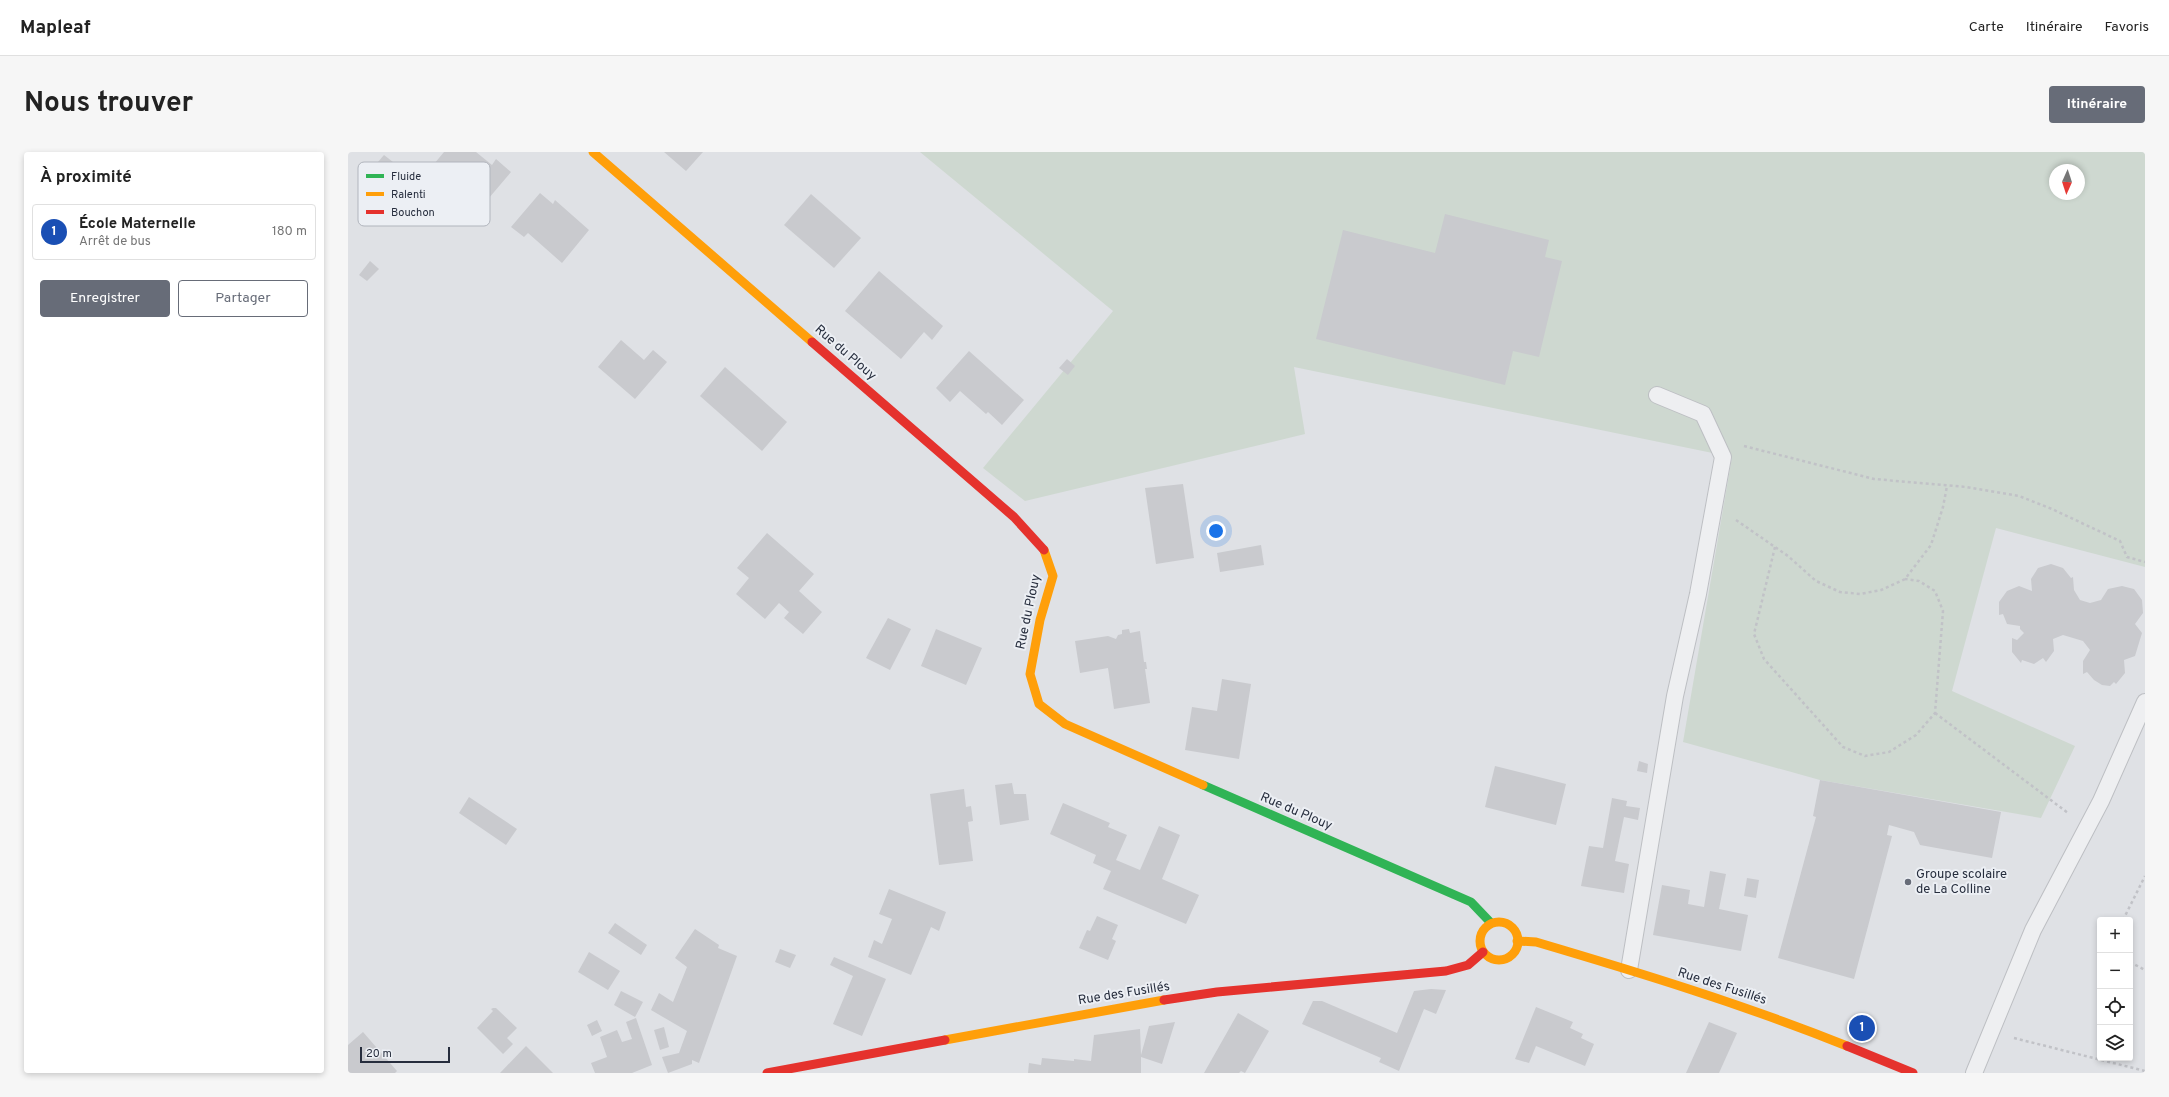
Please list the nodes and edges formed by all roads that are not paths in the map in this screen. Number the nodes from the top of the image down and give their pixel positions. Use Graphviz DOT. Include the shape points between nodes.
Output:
graph roads {
  1 [pos="593,152"];
  2 [pos="1657,395"];
  3 [pos="2145,702"];
  4 [pos="1491,923"];
  5 [pos="1518,941"];
  6 [pos="1484,952"];
  7 [pos="1629,970"];
  8 [pos="1977,1068"];
  9 [pos="767,1073"];
  10 [pos="1913,1073"];
  1 -- 4 [label="street, Rue du Plouy" via="1014,517 1044,548 1053,576 1040,620 1030,674 1039,704 1065,724 1471,902"];
  2 -- 7 [label="lane" via="1703,414 1723,458 1698,594 1675,696"];
  3 -- 8 [label="lane" via="2101,801 2033,930"];
  4 -- 5 [label="street" via="1509,925"];
  4 -- 6 [label="street" via="1484,928 1480,936"];
  5 -- 6 [label="street" via="1511,955 1504,959 1497,960"];
  5 -- 7 [label="street, Rue des Fusillés" via="1536,942"];
  6 -- 9 [label="street, Rue des Fusillés" via="1468,965 1446,971 1217,992 1116,1008"];
  7 -- 10 [label="street, Rue des Fusillés" via="1776,1018"];
}
